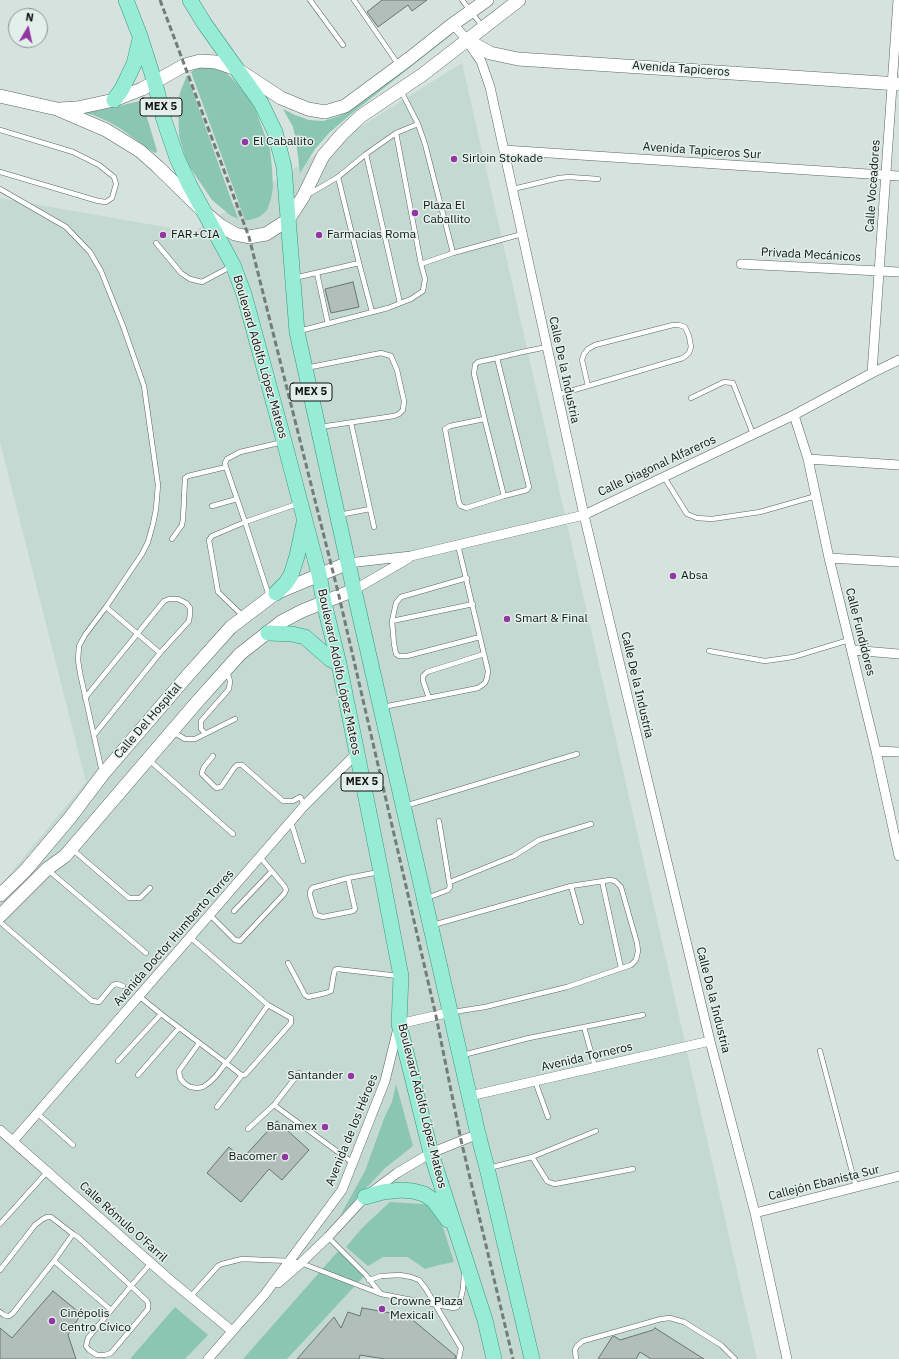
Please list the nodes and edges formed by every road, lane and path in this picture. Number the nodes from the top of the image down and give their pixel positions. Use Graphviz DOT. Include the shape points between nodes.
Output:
graph roads {
  1 [pos="126,0"];
  2 [pos="190,0"];
  3 [pos="310,0"];
  4 [pos="354,0"];
  5 [pos="462,0"];
  6 [pos="487,0"];
  7 [pos="519,0"];
  8 [pos="898,0"];
  9 [pos="471,12"];
  10 [pos="453,24"];
  11 [pos="483,27"];
  12 [pos="140,36"];
  13 [pos="467,40"];
  14 [pos="344,45"];
  15 [pos="400,66"];
  16 [pos="237,69"];
  17 [pos="155,83"];
  18 [pos="896,83"];
  19 [pos="400,89"];
  20 [pos="0,96"];
  21 [pos="114,100"];
  22 [pos="56,109"];
  23 [pos="418,124"];
  24 [pos="0,130"];
  25 [pos="396,133"];
  26 [pos="504,150"];
  27 [pos="366,154"];
  28 [pos="0,172"];
  29 [pos="886,175"];
  30 [pos="899,176"];
  31 [pos="338,177"];
  32 [pos="598,179"];
  33 [pos="0,189"];
  34 [pos="513,189"];
  35 [pos="303,197"];
  36 [pos="204,212"];
  37 [pos="288,220"];
  38 [pos="522,234"];
  39 [pos="156,243"];
  40 [pos="453,253"];
  41 [pos="359,263"];
  42 [pos="421,264"];
  43 [pos="741,264"];
  44 [pos="233,265"];
  45 [pos="880,270"];
  46 [pos="899,272"];
  47 [pos="317,273"];
  48 [pos="293,278"];
  49 [pos="400,303"];
  50 [pos="372,312"];
  51 [pos="328,324"];
  52 [pos="297,332"];
  53 [pos="547,346"];
  54 [pos="497,358"];
  55 [pos="897,363"];
  56 [pos="305,368"];
  57 [pos="872,373"];
  58 [pos="588,386"];
  59 [pos="557,395"];
  60 [pos="691,398"];
  61 [pos="794,415"];
  62 [pos="484,419"];
  63 [pos="351,423"];
  64 [pos="318,428"];
  65 [pos="753,434"];
  66 [pos="284,442"];
  67 [pos="808,459"];
  68 [pos="899,465"];
  69 [pos="226,467"];
  70 [pos="664,476"];
  71 [pos="504,496"];
  72 [pos="816,496"];
  73 [pos="237,499"];
  74 [pos="301,503"];
  75 [pos="212,506"];
  76 [pos="370,510"];
  77 [pos="584,515"];
  78 [pos="338,516"];
  79 [pos="305,518"];
  80 [pos="246,522"];
  81 [pos="374,527"];
  82 [pos="172,539"];
  83 [pos="458,545"];
  84 [pos="412,556"];
  85 [pos="829,558"];
  86 [pos="899,562"];
  87 [pos="348,563"];
  88 [pos="319,574"];
  89 [pos="467,578"];
  90 [pos="354,590"];
  91 [pos="273,596"];
  92 [pos="324,603"];
  93 [pos="473,604"];
  94 [pos="106,607"];
  95 [pos="244,616"];
  96 [pos="392,622"];
  97 [pos="268,633"];
  98 [pos="138,634"];
  99 [pos="480,637"];
  100 [pos="850,640"];
  101 [pos="852,650"];
  102 [pos="709,651"];
  103 [pos="160,653"];
  104 [pos="484,654"];
  105 [pos="899,654"];
  106 [pos="339,664"];
  107 [pos="226,670"];
  108 [pos="85,698"];
  109 [pos="429,698"];
  110 [pos="381,707"];
  111 [pos="235,719"];
  112 [pos="172,731"];
  113 [pos="205,733"];
  114 [pos="94,735"];
  115 [pos="876,751"];
  116 [pos="899,752"];
  117 [pos="356,754"];
  118 [pos="577,754"];
  119 [pos="213,756"];
  120 [pos="148,759"];
  121 [pos="103,774"];
  122 [pos="304,806"];
  123 [pos="404,806"];
  124 [pos="439,821"];
  125 [pos="291,822"];
  126 [pos="590,824"];
  127 [pos="233,834"];
  128 [pos="71,848"];
  129 [pos="898,850"];
  130 [pos="260,857"];
  131 [pos="303,861"];
  132 [pos="47,869"];
  133 [pos="272,871"];
  134 [pos="381,872"];
  135 [pos="348,878"];
  136 [pos="602,881"];
  137 [pos="450,882"];
  138 [pos="571,886"];
  139 [pos="150,888"];
  140 [pos="0,895"];
  141 [pos="425,899"];
  142 [pos="234,910"];
  143 [pos="210,915"];
  144 [pos="0,916"];
  145 [pos="0,922"];
  146 [pos="581,922"];
  147 [pos="431,926"];
  148 [pos="190,937"];
  149 [pos="146,954"];
  150 [pos="288,963"];
  151 [pos="622,968"];
  152 [pos="401,976"];
  153 [pos="123,986"];
  154 [pos="139,996"];
  155 [pos="268,1005"];
  156 [pos="451,1012"];
  157 [pos="161,1014"];
  158 [pos="643,1016"];
  159 [pos="399,1024"];
  160 [pos="584,1027"];
  161 [pos="179,1028"];
  162 [pos="710,1041"];
  163 [pos="199,1043"];
  164 [pos="820,1051"];
  165 [pos="461,1056"];
  166 [pos="118,1061"];
  167 [pos="226,1063"];
  168 [pos="594,1067"];
  169 [pos="299,1073"];
  170 [pos="138,1075"];
  171 [pos="242,1075"];
  172 [pos="535,1081"];
  173 [pos="470,1096"];
  174 [pos="274,1105"];
  175 [pos="217,1107"];
  176 [pos="37,1113"];
  177 [pos="548,1117"];
  178 [pos="248,1129"];
  179 [pos="0,1130"];
  180 [pos="596,1131"];
  181 [pos="478,1134"];
  182 [pos="13,1141"];
  183 [pos="73,1145"];
  184 [pos="431,1153"];
  185 [pos="532,1157"];
  186 [pos="354,1163"];
  187 [pos="488,1168"];
  188 [pos="633,1170"];
  189 [pos="47,1172"];
  190 [pos="899,1176"];
  191 [pos="856,1187"];
  192 [pos="365,1197"];
  193 [pos="755,1213"];
  194 [pos="0,1224"];
  195 [pos="456,1231"];
  196 [pos="74,1234"];
  197 [pos="328,1237"];
  198 [pos="464,1254"];
  199 [pos="54,1261"];
  200 [pos="290,1261"];
  201 [pos="151,1263"];
  202 [pos="301,1263"];
  203 [pos="0,1270"];
  204 [pos="369,1280"];
  205 [pos="131,1286"];
  206 [pos="265,1294"];
  207 [pos="381,1294"];
  208 [pos="191,1296"];
  209 [pos="436,1305"];
  210 [pos="111,1310"];
  211 [pos="0,1312"];
  212 [pos="232,1331"];
  213 [pos="458,1358"];
  214 [pos="208,1359"];
  215 [pos="494,1359"];
  216 [pos="532,1359"];
  217 [pos="576,1359"];
  218 [pos="735,1359"];
  219 [pos="787,1359"];
  1 -- 12 [label="main road, Boulevard Adolfo López Mateos / MEX 5"];
  2 -- 16 [label="main road, MEX 5"];
  3 -- 14 [label="lane"];
  4 -- 15 [label="lane"];
  5 -- 9 [label="lane"];
  6 -- 9 [label="street"];
  7 -- 11 [label="street"];
  8 -- 18 [label="street, Calle Voceadores"];
  9 -- 10 [label="street"];
  9 -- 11 [label="lane"];
  10 -- 13 [label="street, Calle De la Industria"];
  10 -- 15 [label="street"];
  11 -- 13 [label="street"];
  12 -- 17 [label="main road, Boulevard Adolfo López Mateos / MEX 5"];
  12 -- 21 [label="main road" via="134,64"];
  13 -- 18 [label="street, Avenida Tapiceros" via="490,53 518,59"];
  13 -- 19 [label="street"];
  13 -- 26 [label="street, Calle De la Industria" via="480,61 490,87"];
  15 -- 16 [label="street" via="344,106 325,112 308,109 281,98"];
  16 -- 17 [label="street" via="216,62 200,61 185,65"];
  16 -- 37 [label="main road, MEX 5" via="261,103 274,132 284,167"];
  17 -- 21 [label="street"];
  17 -- 36 [label="main road, Boulevard Adolfo López Mateos / MEX 5" via="177,158"];
  18 -- 29 [label="street, Calle Voceadores"];
  19 -- 23 [label="lane"];
  19 -- 35 [label="street" via="361,116 342,134 323,156"];
  20 -- 22 [label="street"];
  21 -- 22 [label="street" via="77,108"];
  22 -- 36 [label="street" via="106,130 140,151"];
  23 -- 25 [label="lane"];
  23 -- 40 [label="lane"];
  24 -- 28 [label="lane" via="80,155 114,177 116,184 112,198 106,202"];
  25 -- 27 [label="lane"];
  25 -- 42 [label="lane"];
  26 -- 29 [label="street, Avenida Tapiceros Sur"];
  26 -- 34 [label="street, Calle De la Industria"];
  27 -- 31 [label="lane"];
  27 -- 49 [label="lane"];
  29 -- 30 [label="street, Avenida Tapiceros Sur"];
  29 -- 45 [label="street, Calle Voceadores"];
  31 -- 35 [label="lane"];
  31 -- 41 [label="lane"];
  32 -- 34 [label="lane" via="559,178"];
  33 -- 94 [label="lane" via="66,227 90,252 101,271 144,386 158,484 156,509 148,542 142,554"];
  34 -- 38 [label="street, Calle De la Industria"];
  35 -- 37 [label="street"];
  36 -- 37 [label="street" via="235,234 249,237 266,234"];
  36 -- 44 [label="main road, Boulevard Adolfo López Mateos / MEX 5"];
  37 -- 48 [label="main road, MEX 5"];
  38 -- 40 [label="lane"];
  38 -- 53 [label="street, Calle De la Industria"];
  39 -- 44 [label="lane" via="181,273 190,279 202,282"];
  40 -- 42 [label="lane"];
  41 -- 47 [label="lane"];
  41 -- 50 [label="lane"];
  42 -- 49 [label="lane" via="423,291 411,300"];
  43 -- 45 [label="street, Privada Mecánicos"];
  44 -- 66 [label="main road, Boulevard Adolfo López Mateos / MEX 5" via="244,294"];
  45 -- 46 [label="street, Privada Mecánicos"];
  45 -- 57 [label="street, Calle Voceadores"];
  47 -- 48 [label="lane"];
  47 -- 51 [label="lane"];
  48 -- 52 [label="main road, MEX 5"];
  49 -- 50 [label="lane"];
  50 -- 51 [label="lane"];
  51 -- 52 [label="lane"];
  52 -- 56 [label="main road, MEX 5"];
  53 -- 54 [label="lane"];
  53 -- 59 [label="street, Calle De la Industria"];
  54 -- 62 [label="lane" via="478,362 474,369"];
  54 -- 71 [label="lane" via="529,487 527,490"];
  55 -- 57 [label="street, Calle Diagonal Alfareros"];
  56 -- 63 [label="lane" via="381,353 391,356 404,401 403,410 394,416"];
  56 -- 64 [label="main road, MEX 5"];
  57 -- 61 [label="street, Calle Diagonal Alfareros"];
  58 -- 58 [label="lane" via="683,358 691,347 685,327 673,325 588,349 582,360"];
  58 -- 59 [label="lane"];
  59 -- 77 [label="street, Calle De la Industria"];
  60 -- 65 [label="lane" via="724,382 733,383"];
  61 -- 65 [label="street, Calle Diagonal Alfareros"];
  61 -- 67 [label="street, Calle Fundidores"];
  62 -- 71 [label="lane"];
  62 -- 71 [label="lane" via="445,429 460,503 466,508"];
  63 -- 64 [label="lane"];
  63 -- 76 [label="lane"];
  64 -- 78 [label="main road, MEX 5"];
  65 -- 70 [label="street, Calle Diagonal Alfareros"];
  66 -- 69 [label="lane" via="240,452 227,459"];
  66 -- 74 [label="main road, Boulevard Adolfo López Mateos / MEX 5"];
  67 -- 68 [label="street"];
  67 -- 72 [label="street, Calle Fundidores"];
  69 -- 73 [label="lane"];
  69 -- 82 [label="lane" via="185,478 182,525"];
  70 -- 72 [label="lane" via="687,514 697,518 712,519 760,512"];
  70 -- 77 [label="street, Calle Diagonal Alfareros"];
  72 -- 85 [label="street, Calle Fundidores"];
  73 -- 75 [label="lane"];
  73 -- 80 [label="lane"];
  74 -- 79 [label="main road, Boulevard Adolfo López Mateos / MEX 5"];
  74 -- 80 [label="lane"];
  76 -- 78 [label="lane"];
  76 -- 81 [label="lane"];
  77 -- 83 [label="street, Calle Diagonal Alfareros"];
  77 -- 162 [label="street, Calle De la Industria"];
  78 -- 87 [label="main road, MEX 5"];
  79 -- 88 [label="main road, Boulevard Adolfo López Mateos / MEX 5"];
  79 -- 91 [label="main road" via="291,575"];
  80 -- 91 [label="lane"];
  80 -- 95 [label="lane" via="212,536 209,540 218,592"];
  83 -- 84 [label="street, Calle Diagonal Alfareros"];
  83 -- 89 [label="lane"];
  84 -- 87 [label="street, Calle Diagonal Alfareros"];
  84 -- 90 [label="street, Calle Diagonal Alfareros"];
  85 -- 86 [label="street"];
  85 -- 100 [label="street, Calle Fundidores"];
  87 -- 88 [label="street, Calle Del Hospital"];
  87 -- 90 [label="main road, MEX 5"];
  88 -- 91 [label="street, Calle Del Hospital"];
  88 -- 92 [label="main road, Boulevard Adolfo López Mateos / MEX 5"];
  89 -- 93 [label="lane"];
  89 -- 96 [label="lane" via="401,597 396,603"];
  90 -- 92 [label="street, Calle Del Hospital"];
  90 -- 110 [label="main road, MEX 5"];
  91 -- 95 [label="street, Calle Del Hospital"];
  92 -- 97 [label="street, Calle Del Hospital" via="281,622"];
  92 -- 106 [label="main road, Boulevard Adolfo López Mateos / MEX 5"];
  93 -- 96 [label="lane"];
  93 -- 99 [label="lane"];
  94 -- 98 [label="lane"];
  94 -- 108 [label="lane" via="84,635 79,646 79,667"];
  95 -- 121 [label="street, Calle Del Hospital" via="211,648"];
  96 -- 99 [label="lane" via="396,654 399,656 408,656"];
  97 -- 106 [label="main road" via="305,637"];
  97 -- 107 [label="street, Calle Del Hospital" via="240,654"];
  98 -- 103 [label="lane"];
  98 -- 103 [label="lane" via="164,601 178,599 186,604 190,608 189,621"];
  98 -- 108 [label="lane"];
  99 -- 104 [label="lane"];
  100 -- 101 [label="street, Calle Fundidores"];
  100 -- 102 [label="lane" via="793,657 765,661"];
  101 -- 105 [label="street"];
  101 -- 115 [label="street, Calle Fundidores"];
  103 -- 114 [label="lane"];
  104 -- 109 [label="lane" via="487,678 478,688"];
  104 -- 109 [label="lane" via="427,672 423,676 423,681"];
  106 -- 117 [label="main road, Boulevard Adolfo López Mateos / MEX 5"];
  107 -- 112 [label="street, Calle Del Hospital"];
  107 -- 113 [label="lane" via="230,681 228,689 201,721 201,728"];
  108 -- 114 [label="lane"];
  109 -- 110 [label="lane"];
  110 -- 123 [label="main road, MEX 5"];
  111 -- 113 [label="lane"];
  112 -- 113 [label="lane" via="185,739 195,739"];
  112 -- 120 [label="street, Calle Del Hospital"];
  114 -- 121 [label="lane"];
  115 -- 116 [label="street"];
  115 -- 129 [label="street, Calle Fundidores"];
  117 -- 122 [label="street, Avenida Doctor Humberto Torres"];
  117 -- 134 [label="main road, Boulevard Adolfo López Mateos / MEX 5"];
  118 -- 123 [label="lane"];
  119 -- 122 [label="lane" via="202,774 216,788 221,787 234,768 242,765 283,801 292,801 300,797"];
  120 -- 127 [label="lane"];
  120 -- 128 [label="street, Calle Del Hospital"];
  121 -- 140 [label="street, Calle Del Hospital" via="25,871"];
  122 -- 125 [label="street, Avenida Doctor Humberto Torres"];
  123 -- 141 [label="main road, MEX 5"];
  124 -- 137 [label="lane"];
  125 -- 130 [label="street, Avenida Doctor Humberto Torres"];
  125 -- 131 [label="lane"];
  126 -- 137 [label="lane" via="539,840 514,856"];
  128 -- 132 [label="street, Calle Del Hospital" via="65,856"];
  128 -- 139 [label="lane" via="129,898 140,898"];
  130 -- 133 [label="lane"];
  130 -- 143 [label="street, Avenida Doctor Humberto Torres"];
  132 -- 144 [label="street, Calle Del Hospital"];
  132 -- 149 [label="lane"];
  133 -- 142 [label="lane"];
  133 -- 143 [label="lane" via="286,890 240,941 235,940"];
  134 -- 135 [label="lane"];
  134 -- 152 [label="main road, Boulevard Adolfo López Mateos / MEX 5"];
  135 -- 135 [label="lane" via="312,888 310,895 316,915 323,916 355,909"];
  136 -- 138 [label="lane"];
  136 -- 151 [label="lane"];
  136 -- 151 [label="lane" via="615,881 621,887 637,943 636,960"];
  137 -- 141 [label="lane" via="448,890"];
  138 -- 146 [label="lane"];
  138 -- 147 [label="lane"];
  141 -- 147 [label="main road, MEX 5"];
  143 -- 148 [label="street, Avenida Doctor Humberto Torres"];
  145 -- 153 [label="lane" via="92,1001 99,1002 113,985"];
  147 -- 156 [label="main road, MEX 5"];
  148 -- 154 [label="street, Avenida Doctor Humberto Torres"];
  148 -- 155 [label="lane"];
  150 -- 152 [label="lane" via="308,997 331,991 337,969"];
  151 -- 156 [label="lane" via="567,987 485,1007"];
  152 -- 159 [label="main road, Boulevard Adolfo López Mateos / MEX 5"];
  154 -- 157 [label="lane"];
  154 -- 176 [label="street, Avenida Doctor Humberto Torres"];
  155 -- 167 [label="lane"];
  155 -- 171 [label="lane" via="290,1017 290,1023 245,1075"];
  156 -- 159 [label="street"];
  156 -- 165 [label="main road, MEX 5"];
  157 -- 161 [label="lane"];
  157 -- 166 [label="lane"];
  158 -- 160 [label="lane"];
  159 -- 184 [label="main road, Boulevard Adolfo López Mateos / MEX 5"];
  159 -- 186 [label="street, Avenida de los Héroes" via="385,1081"];
  160 -- 165 [label="lane"];
  160 -- 168 [label="lane"];
  161 -- 163 [label="lane"];
  161 -- 170 [label="lane"];
  162 -- 168 [label="street, Avenida Torneros"];
  162 -- 193 [label="street, Calle De la Industria"];
  163 -- 167 [label="lane"];
  163 -- 167 [label="lane" via="179,1071 184,1083 190,1087 203,1087"];
  164 -- 191 [label="lane"];
  165 -- 173 [label="main road, MEX 5"];
  167 -- 171 [label="lane"];
  168 -- 172 [label="street, Avenida Torneros"];
  169 -- 174 [label="lane"];
  171 -- 175 [label="lane"];
  172 -- 173 [label="street, Avenida Torneros"];
  172 -- 177 [label="lane"];
  173 -- 181 [label="main road, MEX 5"];
  174 -- 178 [label="lane"];
  174 -- 186 [label="lane"];
  176 -- 182 [label="street, Avenida Doctor Humberto Torres"];
  176 -- 183 [label="lane"];
  179 -- 182 [label="street, Calle Rómulo O'Farril"];
  180 -- 185 [label="lane"];
  181 -- 184 [label="street, Avenida de los Héroes"];
  181 -- 187 [label="main road, MEX 5"];
  182 -- 189 [label="street, Calle Rómulo O'Farril"];
  184 -- 192 [label="street, Avenida de los Héroes" via="397,1173"];
  184 -- 195 [label="main road, Boulevard Adolfo López Mateos / MEX 5"];
  185 -- 187 [label="lane"];
  185 -- 188 [label="lane" via="551,1184"];
  186 -- 200 [label="street, Avenida de los Héroes" via="342,1190"];
  187 -- 216 [label="main road, MEX 5"];
  189 -- 194 [label="lane"];
  189 -- 201 [label="street, Calle Rómulo O'Farril"];
  190 -- 191 [label="street, Callejón Ebanista Sur"];
  191 -- 193 [label="street, Callejón Ebanista Sur"];
  192 -- 195 [label="main road" via="401,1190 424,1194 433,1200"];
  192 -- 197 [label="street, Avenida de los Héroes"];
  193 -- 219 [label="street, Calle De la Industria"];
  195 -- 198 [label="main road, Boulevard Adolfo López Mateos / MEX 5"];
  196 -- 199 [label="lane"];
  196 -- 203 [label="lane" via="51,1217 43,1219 35,1225"];
  196 -- 205 [label="lane"];
  197 -- 202 [label="street, Avenida de los Héroes"];
  197 -- 204 [label="lane"];
  198 -- 209 [label="lane" via="460,1302 453,1308"];
  198 -- 215 [label="main road, Boulevard Adolfo López Mateos / MEX 5" via="485,1320"];
  199 -- 210 [label="lane"];
  199 -- 211 [label="lane" via="13,1313 7,1316"];
  200 -- 202 [label="lane"];
  200 -- 206 [label="street, Avenida de los Héroes"];
  200 -- 208 [label="lane" via="242,1259 222,1264"];
  201 -- 205 [label="lane"];
  201 -- 208 [label="street, Calle Rómulo O'Farril"];
  202 -- 206 [label="street, Avenida de los Héroes"];
  202 -- 207 [label="lane"];
  204 -- 207 [label="lane"];
  204 -- 209 [label="lane" via="381,1276 411,1277 419,1280"];
  205 -- 210 [label="lane"];
  205 -- 210 [label="lane" via="147,1301 148,1308 111,1353 97,1355 88,1350 86,1342"];
  206 -- 212 [label="street, Avenida de los Héroes"];
  207 -- 209 [label="lane"];
  208 -- 212 [label="street, Calle Rómulo O'Farril"];
  209 -- 213 [label="lane" via="461,1348"];
  212 -- 214 [label="street, Avenida de los Héroes"];
  217 -- 218 [label="lane" via="575,1350 583,1341 670,1318 680,1320 709,1337"];
}
